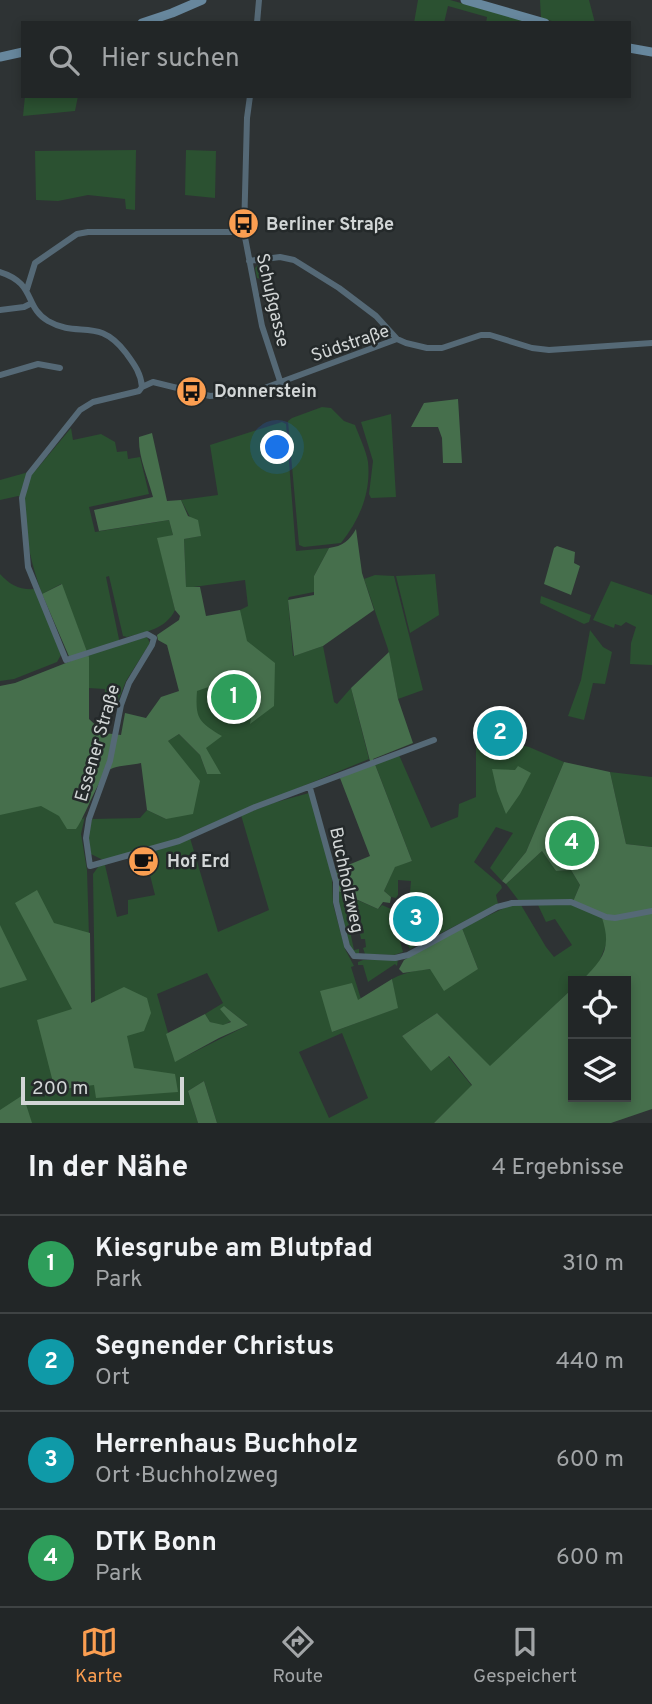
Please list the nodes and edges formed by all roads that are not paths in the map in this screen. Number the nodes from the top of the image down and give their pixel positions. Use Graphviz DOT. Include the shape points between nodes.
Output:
graph roads {
  1 [pos="202,0"];
  2 [pos="259,0"];
  3 [pos="465,0"];
  4 [pos="148,21"];
  5 [pos="257,21"];
  6 [pos="538,21"];
  7 [pos="631,48"];
  8 [pos="21,52"];
  9 [pos="652,52"];
  10 [pos="0,57"];
  11 [pos="250,98"];
  12 [pos="244,232"];
  13 [pos="249,261"];
  14 [pos="0,272"];
  15 [pos="27,289"];
  16 [pos="32,303"];
  17 [pos="0,310"];
  18 [pos="397,339"];
  19 [pos="652,343"];
  20 [pos="60,368"];
  21 [pos="140,374"];
  22 [pos="0,375"];
  23 [pos="153,382"];
  24 [pos="281,384"];
  25 [pos="142,387"];
  26 [pos="434,740"];
  27 [pos="310,788"];
  28 [pos="652,911"];
  1 -- 4 [label="street"];
  2 -- 5 [label="street"];
  3 -- 6 [label="street"];
  7 -- 9 [label="street"];
  8 -- 10 [label="street"];
  11 -- 12 [label="street, Schußgasse"];
  12 -- 13 [label="street, Schußgasse"];
  12 -- 15 [label="street" via="78,234 35,263"];
  13 -- 18 [label="street" via="280,257 314,270 376,316"];
  13 -- 24 [label="street, Schußgasse" via="262,326"];
  14 -- 15 [label="street"];
  15 -- 16 [label="street"];
  16 -- 17 [label="street"];
  16 -- 21 [label="street" via="48,321 107,334"];
  18 -- 19 [label="street, Südstraße" via="442,348 491,335 552,350"];
  18 -- 24 [label="street, Südstraße"];
  20 -- 22 [label="street" via="38,364"];
  21 -- 23 [label="street"];
  21 -- 25 [label="street"];
  23 -- 24 [label="street" via="210,396 254,393"];
  23 -- 25 [label="street"];
  25 -- 27 [label="street, Essener Straße" via="80,410 29,474 24,488 28,567 66,660 147,634 154,638 125,694 110,761 89,820 90,866 178,841"];
  26 -- 27 [label="street"];
  27 -- 28 [label="street, Buchholzweg" via="336,882 347,946 354,956 408,955 505,904 571,902 615,918"];
}
